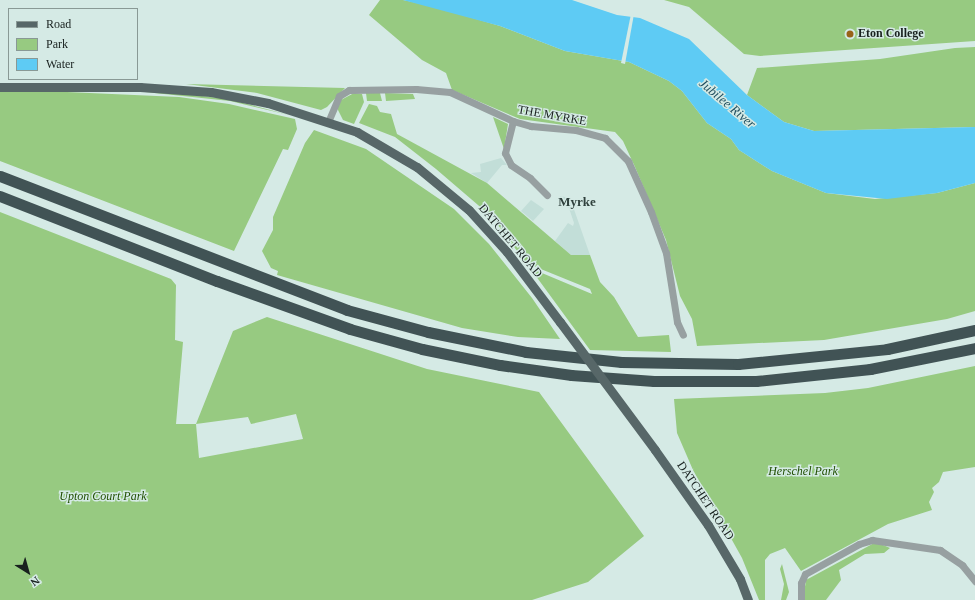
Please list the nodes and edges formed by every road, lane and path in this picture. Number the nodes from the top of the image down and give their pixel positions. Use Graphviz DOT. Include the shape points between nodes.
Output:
graph roads {
  1 [pos="0,87"];
  2 [pos="513,121"];
  3 [pos="328,122"];
  4 [pos="0,176"];
  5 [pos="547,195"];
  6 [pos="0,196"];
  7 [pos="975,330"];
  8 [pos="683,335"];
  9 [pos="975,348"];
  10 [pos="975,581"];
  11 [pos="748,600"];
  12 [pos="801,600"];
  1 -- 3 [label="main road, DATCHET ROAD" via="140,87 210,92 268,103"];
  2 -- 3 [label="street, THE MYRKE" via="450,92 360,89 349,90 339,96"];
  2 -- 5 [label="street" via="505,152 510,165 530,178"];
  2 -- 8 [label="street, THE MYRKE" via="546,129 576,130 605,138 628,161 666,253 677,322"];
  3 -- 11 [label="main road, DATCHET ROAD, bridge" via="357,132 387,147 455,197 497,240 655,450 711,531 740,579"];
  4 -- 7 [label="highway" via="346,310 428,332 526,352 621,362 738,364 887,349"];
  6 -- 9 [label="highway" via="210,278 350,329 422,349 500,365 618,379 756,381 870,369"];
  10 -- 12 [label="street" via="962,565 940,550 872,540 859,544 805,574 801,583"];
}
